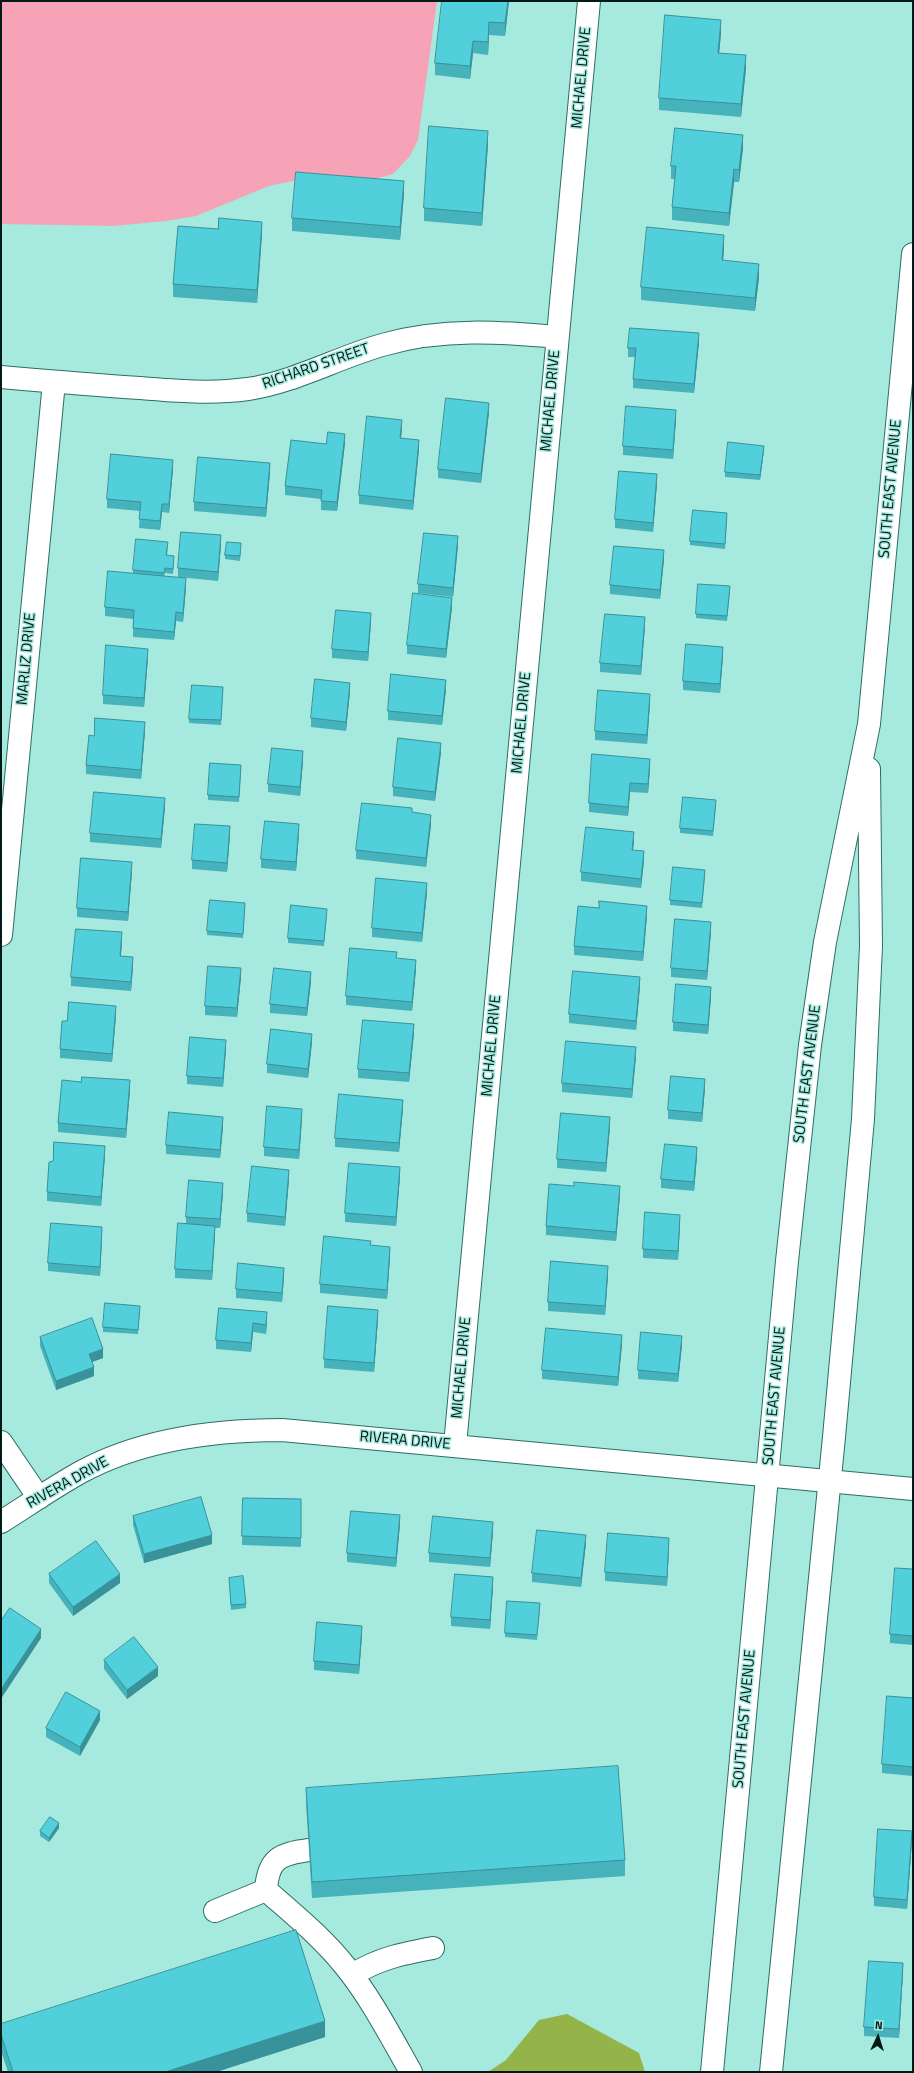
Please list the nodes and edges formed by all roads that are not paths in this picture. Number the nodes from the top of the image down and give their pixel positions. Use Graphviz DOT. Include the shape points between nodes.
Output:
graph roads {
  1 [pos="589,1"];
  2 [pos="913,254"];
  3 [pos="557,337"];
  4 [pos="1,377"];
  5 [pos="54,382"];
  6 [pos="869,724"];
  7 [pos="1,936"];
  8 [pos="1,1442"];
  9 [pos="455,1445"];
  10 [pos="768,1476"];
  11 [pos="829,1482"];
  12 [pos="913,1489"];
  13 [pos="39,1498"];
  14 [pos="1,1522"];
  15 [pos="309,1850"];
  16 [pos="266,1890"];
  17 [pos="215,1911"];
  18 [pos="433,1948"];
  19 [pos="352,1975"];
  20 [pos="412,2072"];
  21 [pos="712,2072"];
  22 [pos="772,2072"];
  1 -- 3 [label="street, MICHAEL DRIVE"];
  2 -- 6 [label="street, SOUTH EAST AVENUE"];
  3 -- 5 [label="street, RICHARD STREET" via="474,332 420,336 357,353 249,389 214,392"];
  3 -- 9 [label="street, MICHAEL DRIVE"];
  4 -- 5 [label="street, RICHARD STREET"];
  5 -- 7 [label="street, MARLIZ DRIVE"];
  6 -- 10 [label="street, SOUTH EAST AVENUE" via="825,942 810,1045"];
  6 -- 11 [label="street, SOUTH EAST AVENUE" via="871,946 862,1119"];
  8 -- 13 [label="street"];
  9 -- 10 [label="street, RIVERA DRIVE"];
  9 -- 13 [label="street, RIVERA DRIVE" via="282,1430 244,1430 180,1438 120,1454 82,1472"];
  10 -- 11 [label="street, RIVERA DRIVE"];
  10 -- 21 [label="street, SOUTH EAST AVENUE"];
  11 -- 12 [label="street, RIVERA DRIVE"];
  11 -- 22 [label="street, SOUTH EAST AVENUE"];
  13 -- 14 [label="street, RIVERA DRIVE"];
  15 -- 16 [label="street" via="278,1858 271,1866"];
  16 -- 17 [label="street"];
  16 -- 19 [label="street" via="330,1949"];
  18 -- 19 [label="street" via="389,1957 370,1964"];
  19 -- 20 [label="street"];
}
